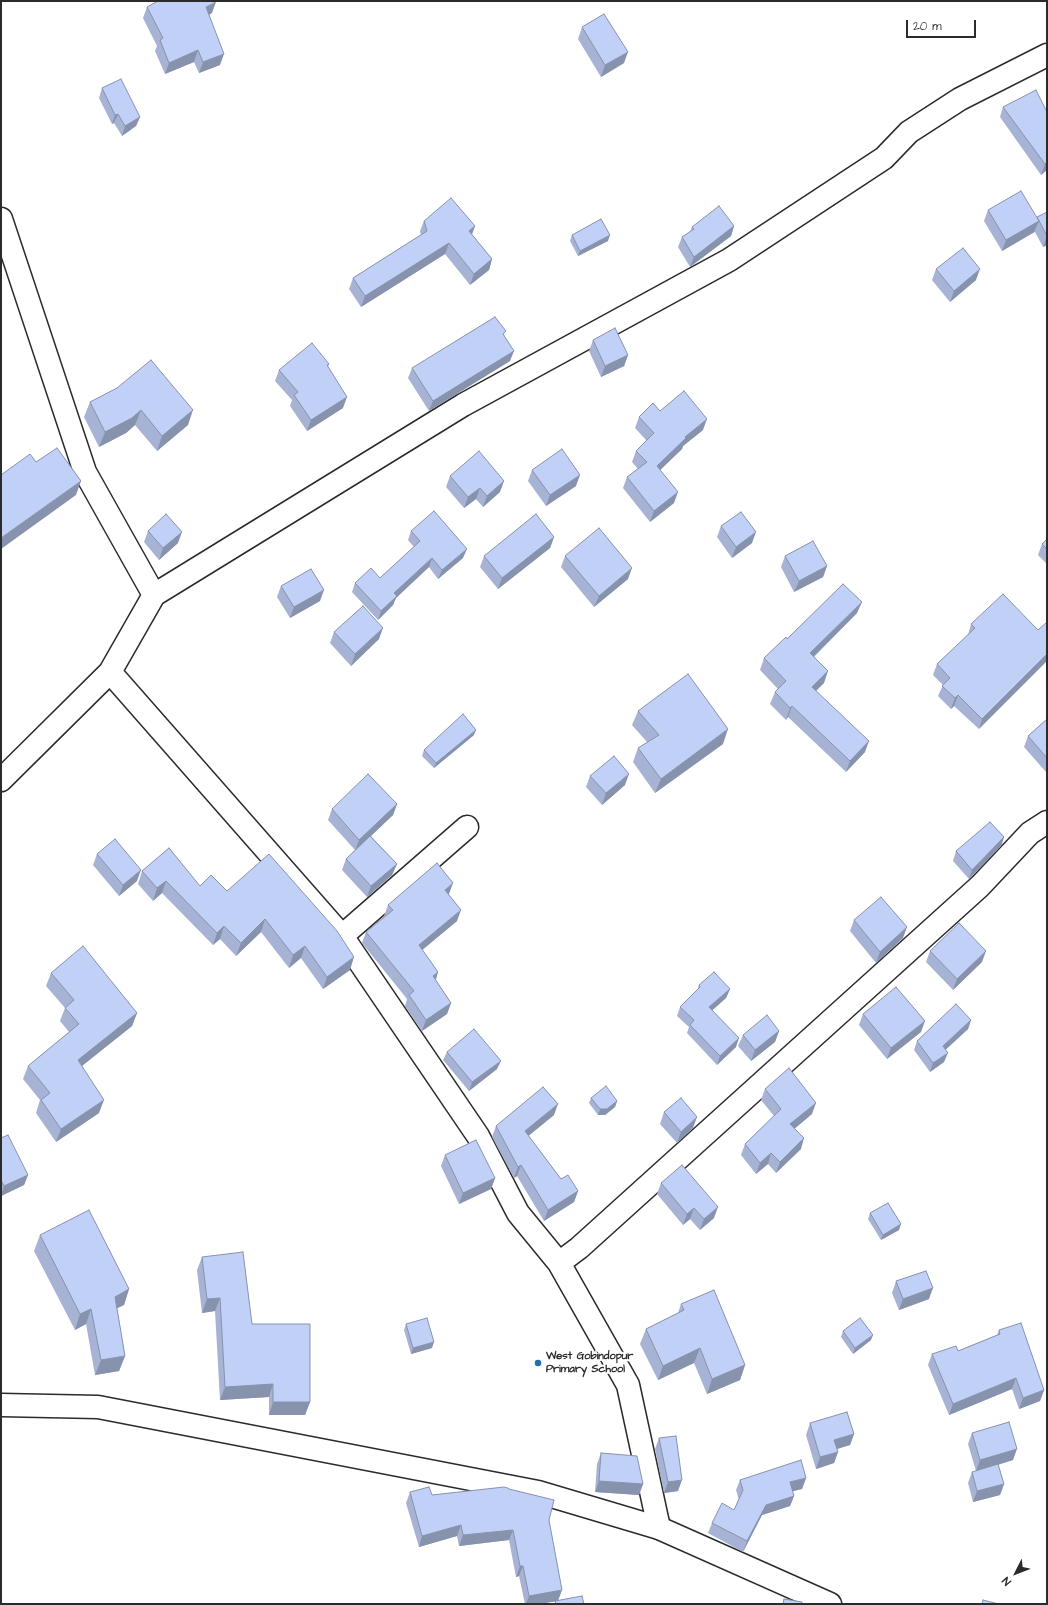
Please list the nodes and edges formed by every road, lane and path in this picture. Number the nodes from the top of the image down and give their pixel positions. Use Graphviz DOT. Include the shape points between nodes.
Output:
graph roads {
  1 [pos="1047,55"];
  2 [pos="1,219"];
  3 [pos="154,595"];
  4 [pos="110,672"];
  5 [pos="1,780"];
  6 [pos="1047,822"];
  7 [pos="467,827"];
  8 [pos="342,936"];
  9 [pos="559,1263"];
  10 [pos="1,1405"];
  11 [pos="659,1528"];
  12 [pos="830,1604"];
  1 -- 3 [label="street" via="960,99 909,132 884,158 730,260 463,405"];
  2 -- 3 [label="street" via="85,472"];
  3 -- 4 [label="street"];
  4 -- 5 [label="street"];
  4 -- 8 [label="street"];
  6 -- 9 [label="street" via="1030,833 980,886 579,1248"];
  7 -- 8 [label="street"];
  8 -- 9 [label="street" via="478,1136 518,1213"];
  9 -- 11 [label="street" via="628,1385"];
  10 -- 11 [label="street" via="98,1407 538,1492"];
  11 -- 12 [label="street"];
}
